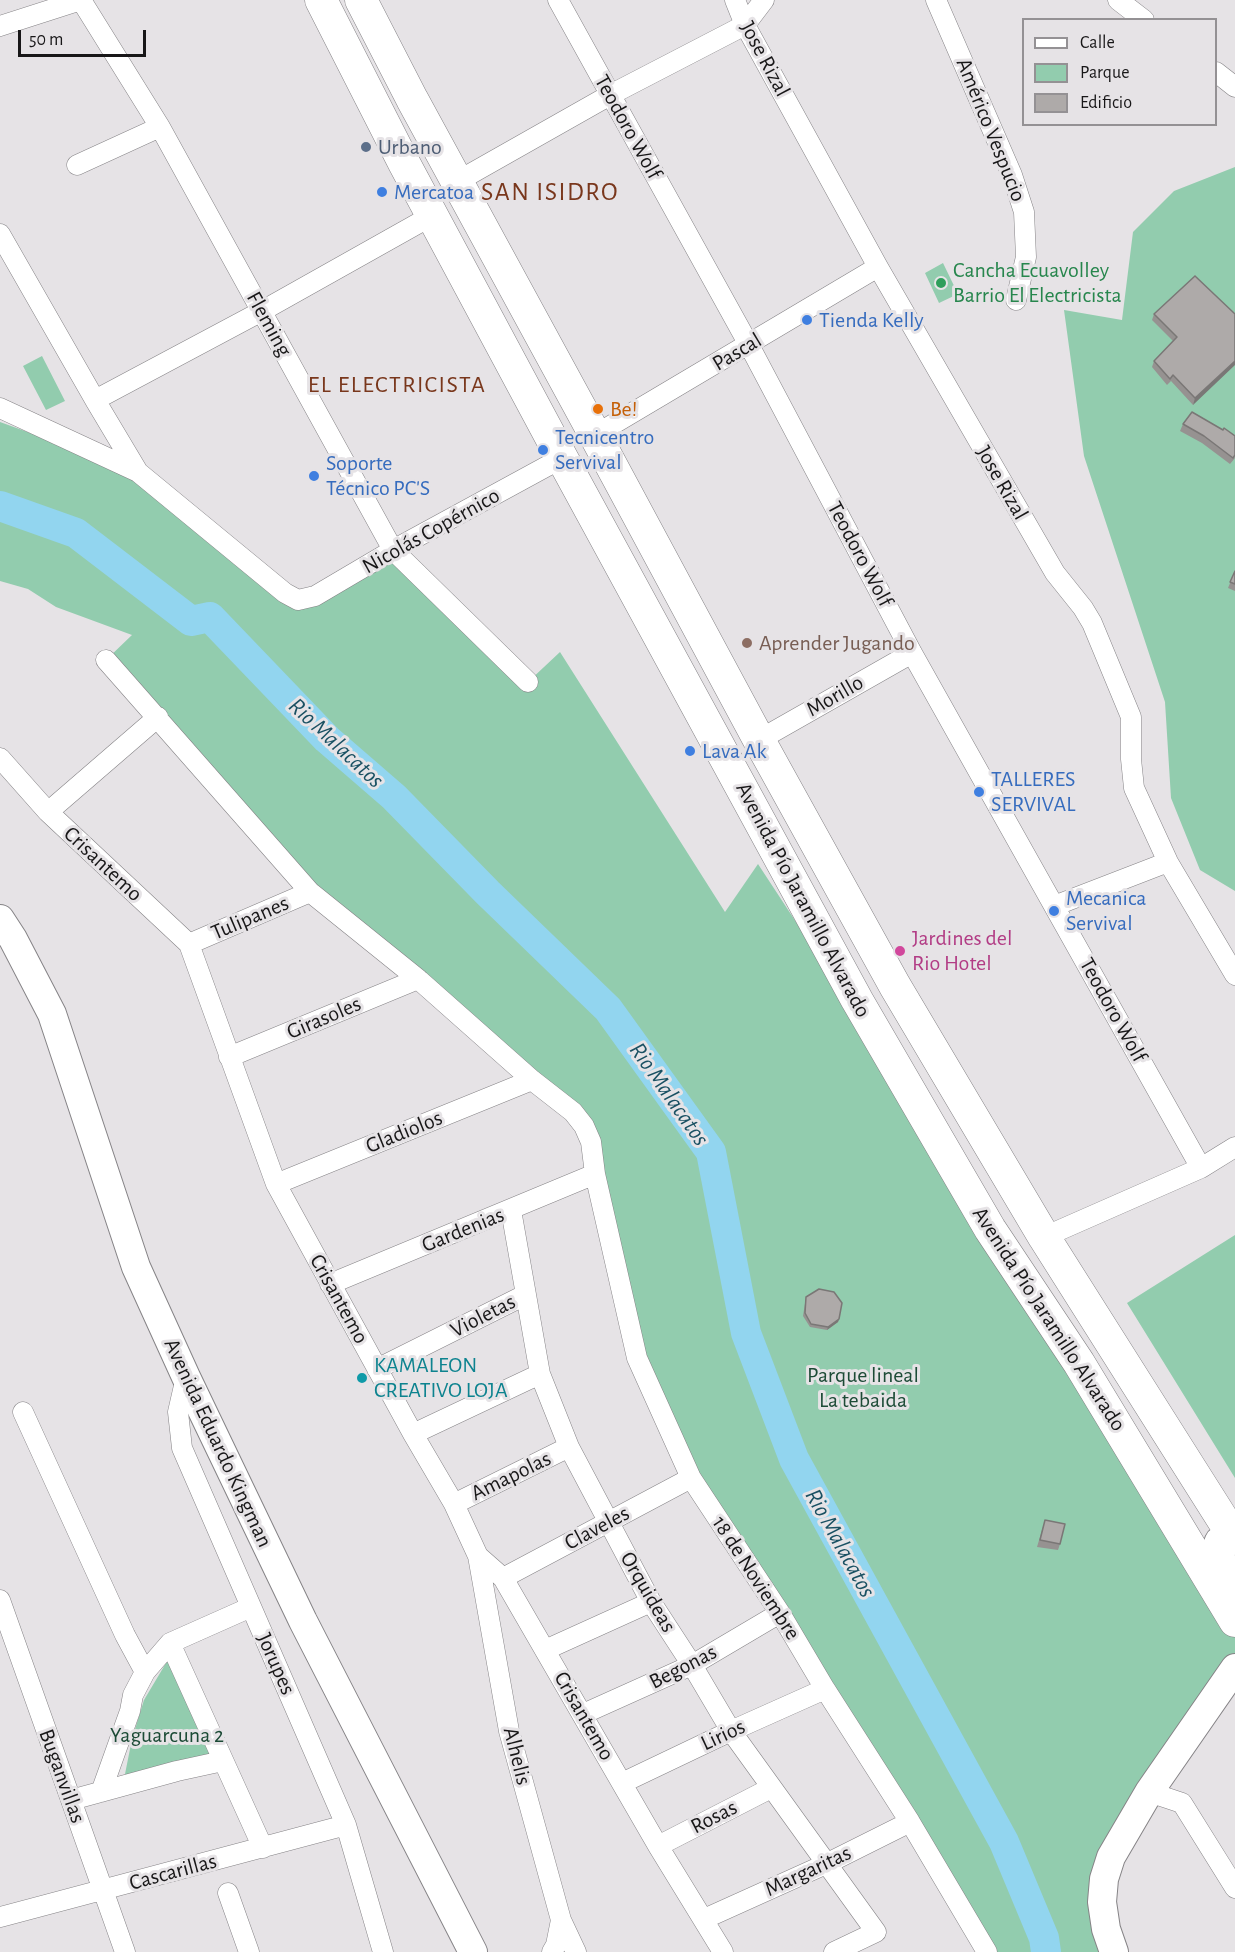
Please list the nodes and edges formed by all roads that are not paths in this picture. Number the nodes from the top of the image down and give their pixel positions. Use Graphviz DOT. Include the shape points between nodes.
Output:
graph roads {
  1 [pos="81,0"];
  2 [pos="321,0"];
  3 [pos="361,0"];
  4 [pos="558,0"];
  5 [pos="735,0"];
  6 [pos="764,0"];
  7 [pos="936,0"];
  8 [pos="1118,0"];
  9 [pos="1141,18"];
  10 [pos="745,25"];
  11 [pos="0,26"];
  12 [pos="1217,74"];
  13 [pos="1235,87"];
  14 [pos="610,95"];
  15 [pos="160,127"];
  16 [pos="77,165"];
  17 [pos="458,181"];
  18 [pos="433,215"];
  19 [pos="0,234"];
  20 [pos="878,267"];
  21 [pos="1016,300"];
  22 [pos="262,311"];
  23 [pos="749,345"];
  24 [pos="95,400"];
  25 [pos="0,408"];
  26 [pos="595,435"];
  27 [pos="562,458"];
  28 [pos="138,472"];
  29 [pos="393,550"];
  30 [pos="912,653"];
  31 [pos="106,660"];
  32 [pos="528,682"];
  33 [pos="158,717"];
  34 [pos="759,740"];
  35 [pos="0,758"];
  36 [pos="48,812"];
  37 [pos="1168,862"];
  38 [pos="310,892"];
  39 [pos="1054,906"];
  40 [pos="0,919"];
  41 [pos="189,944"];
  42 [pos="1235,975"];
  43 [pos="418,979"];
  44 [pos="229,1057"];
  45 [pos="532,1080"];
  46 [pos="1235,1147"];
  47 [pos="1201,1168"];
  48 [pos="595,1174"];
  49 [pos="276,1184"];
  50 [pos="511,1210"];
  51 [pos="1044,1237"];
  52 [pos="330,1284"];
  53 [pos="525,1295"];
  54 [pos="377,1369"];
  55 [pos="540,1374"];
  56 [pos="186,1377"];
  57 [pos="23,1412"];
  58 [pos="413,1434"];
  59 [pos="569,1447"];
  60 [pos="691,1478"];
  61 [pos="454,1504"];
  62 [pos="607,1522"];
  63 [pos="1233,1536"];
  64 [pos="478,1556"];
  65 [pos="503,1578"];
  66 [pos="1235,1580"];
  67 [pos="0,1600"];
  68 [pos="651,1602"];
  69 [pos="251,1607"];
  70 [pos="780,1613"];
  71 [pos="1235,1621"];
  72 [pos="170,1643"];
  73 [pos="545,1650"];
  74 [pos="692,1665"];
  75 [pos="1235,1668"];
  76 [pos="145,1672"];
  77 [pos="825,1689"];
  78 [pos="583,1714"];
  79 [pos="730,1731"];
  80 [pos="223,1761"];
  81 [pos="622,1783"];
  82 [pos="771,1788"];
  83 [pos="101,1792"];
  84 [pos="1149,1792"];
  85 [pos="71,1800"];
  86 [pos="910,1822"];
  87 [pos="346,1825"];
  88 [pos="658,1846"];
  89 [pos="263,1848"];
  90 [pos="826,1864"];
  91 [pos="1235,1888"];
  92 [pos="103,1890"];
  93 [pos="228,1893"];
  94 [pos="0,1917"];
  95 [pos="704,1919"];
  96 [pos="561,1920"];
  97 [pos="125,1952"];
  98 [pos="249,1952"];
  99 [pos="383,1952"];
  100 [pos="473,1952"];
  101 [pos="552,1952"];
  102 [pos="576,1952"];
  103 [pos="723,1952"];
  104 [pos="834,1952"];
  105 [pos="987,1952"];
  106 [pos="1114,1952"];
  1 -- 11 [label="street"];
  1 -- 15 [label="street, Fleming"];
  2 -- 18 [label="main road, Avenida Pío Jaramillo Alvarado"];
  3 -- 17 [label="main road, Avenida Pío Jaramillo Alvarado"];
  4 -- 14 [label="street, Teodoro Wolf"];
  5 -- 10 [label="street, Jose Rizal"];
  6 -- 10 [label="street"];
  7 -- 21 [label="street, Américo Vespucio" via="1024,212 1026,257"];
  8 -- 9 [label="street"];
  10 -- 14 [label="street"];
  10 -- 20 [label="street, Jose Rizal"];
  12 -- 13 [label="street"];
  14 -- 17 [label="street"];
  14 -- 23 [label="street, Teodoro Wolf"];
  15 -- 16 [label="street"];
  15 -- 22 [label="street, Fleming"];
  17 -- 26 [label="main road, Avenida Pío Jaramillo Alvarado"];
  18 -- 22 [label="street"];
  18 -- 27 [label="main road, Avenida Pío Jaramillo Alvarado"];
  19 -- 24 [label="street"];
  20 -- 23 [label="street, Pascal"];
  20 -- 37 [label="street, Jose Rizal" via="1055,573 1092,623 1131,717 1134,788"];
  22 -- 24 [label="street"];
  22 -- 29 [label="street, Fleming"];
  23 -- 26 [label="street, Pascal"];
  23 -- 30 [label="street, Teodoro Wolf"];
  24 -- 28 [label="street"];
  25 -- 28 [label="street"];
  26 -- 34 [label="main road, Avenida Pío Jaramillo Alvarado"];
  27 -- 29 [label="street, Nicolás Copérnico"];
  27 -- 71 [label="main road, Avenida Pío Jaramillo Alvarado" via="863,1011 990,1229 1079,1363"];
  28 -- 29 [label="street, Nicolás Copérnico" via="298,600 315,596"];
  29 -- 32 [label="street, Fleming"];
  30 -- 34 [label="street, Morillo"];
  30 -- 39 [label="street, Teodoro Wolf"];
  31 -- 33 [label="street, 18 de Noviembre"];
  33 -- 36 [label="street"];
  33 -- 38 [label="street, 18 de Noviembre"];
  34 -- 51 [label="main road, Avenida Pío Jaramillo Alvarado" via="895,986"];
  35 -- 36 [label="street, Crisantemo"];
  36 -- 41 [label="street, Crisantemo"];
  37 -- 39 [label="street"];
  37 -- 42 [label="street, Jose Rizal"];
  38 -- 41 [label="street, Tulipanes"];
  38 -- 43 [label="street, 18 de Noviembre"];
  39 -- 47 [label="street, Teodoro Wolf"];
  40 -- 56 [label="main road, Avenida Eduardo Kingman" via="52,1014 136,1267"];
  41 -- 44 [label="street, Crisantemo"];
  43 -- 44 [label="street, Girasoles"];
  43 -- 45 [label="street, 18 de Noviembre"];
  44 -- 49 [label="street, Crisantemo"];
  45 -- 48 [label="street, 18 de Noviembre" via="573,1112 584,1126 591,1142"];
  45 -- 49 [label="street, Gladiolos"];
  46 -- 47 [label="street"];
  47 -- 51 [label="street"];
  48 -- 50 [label="street, Gardenias"];
  48 -- 60 [label="street, 18 de Noviembre" via="637,1358"];
  49 -- 52 [label="street, Crisantemo"];
  50 -- 52 [label="street, Gardenias"];
  50 -- 53 [label="street, Orquideas"];
  51 -- 63 [label="main road, Avenida Pío Jaramillo Alvarado"];
  52 -- 54 [label="street, Crisantemo"];
  53 -- 54 [label="street, Violetas"];
  53 -- 55 [label="street, Orquideas"];
  54 -- 58 [label="street, Crisantemo"];
  55 -- 58 [label="street"];
  55 -- 59 [label="street, Orquideas"];
  56 -- 69 [label="street, Jorupes" via="178,1412 182,1448"];
  56 -- 100 [label="main road, Avenida Eduardo Kingman" via="303,1621"];
  57 -- 76 [label="street"];
  58 -- 61 [label="street, Crisantemo"];
  59 -- 61 [label="street, Amapolas"];
  59 -- 62 [label="street, Orquideas"];
  60 -- 62 [label="street, Claveles"];
  60 -- 70 [label="street, 18 de Noviembre"];
  61 -- 64 [label="street, Crisantemo"];
  62 -- 65 [label="street, Claveles"];
  62 -- 68 [label="street, Orquideas"];
  63 -- 66 [label="main road" via="1219,1541 1216,1549"];
  64 -- 65 [label="street, Crisantemo"];
  64 -- 96 [label="street, Alhelis" via="509,1731"];
  65 -- 73 [label="street, Crisantemo"];
  67 -- 85 [label="street, Buganvillas"];
  68 -- 73 [label="street"];
  68 -- 74 [label="street, Orquideas"];
  69 -- 72 [label="street"];
  69 -- 87 [label="street, Jorupes"];
  70 -- 74 [label="street, Begonas"];
  70 -- 77 [label="street, 18 de Noviembre"];
  72 -- 76 [label="street"];
  72 -- 80 [label="street"];
  73 -- 78 [label="street, Crisantemo"];
  74 -- 78 [label="street, Begonas"];
  74 -- 79 [label="street, Orquideas"];
  75 -- 84 [label="main road"];
  76 -- 83 [label="street" via="133,1695"];
  77 -- 79 [label="street, Lirios"];
  77 -- 86 [label="street, 18 de Noviembre"];
  78 -- 81 [label="street, Crisantemo"];
  79 -- 81 [label="street, Lirios"];
  79 -- 82 [label="street, Orquideas"];
  80 -- 83 [label="street"];
  80 -- 89 [label="street"];
  81 -- 88 [label="street, Crisantemo"];
  82 -- 88 [label="street, Rosas"];
  82 -- 90 [label="street, Orquideas"];
  83 -- 85 [label="street"];
  84 -- 91 [label="street" via="1182,1803"];
  84 -- 106 [label="main road" via="1111,1857 1104,1879 1102,1902"];
  85 -- 92 [label="street, Buganvillas"];
  86 -- 90 [label="street, Margaritas"];
  86 -- 105 [label="street, 18 de Noviembre"];
  87 -- 89 [label="street, Cascarillas"];
  87 -- 99 [label="street, Jorupes"];
  88 -- 95 [label="street, Crisantemo"];
  89 -- 92 [label="street, Cascarillas"];
  90 -- 95 [label="street, Margaritas"];
  90 -- 104 [label="street, Orquideas" via="876,1932"];
  92 -- 94 [label="street, Cascarillas"];
  92 -- 97 [label="street, Buganvillas"];
  93 -- 98 [label="street"];
  95 -- 103 [label="street, Crisantemo"];
  96 -- 101 [label="street, Alhelis"];
  96 -- 102 [label="street"];
}
